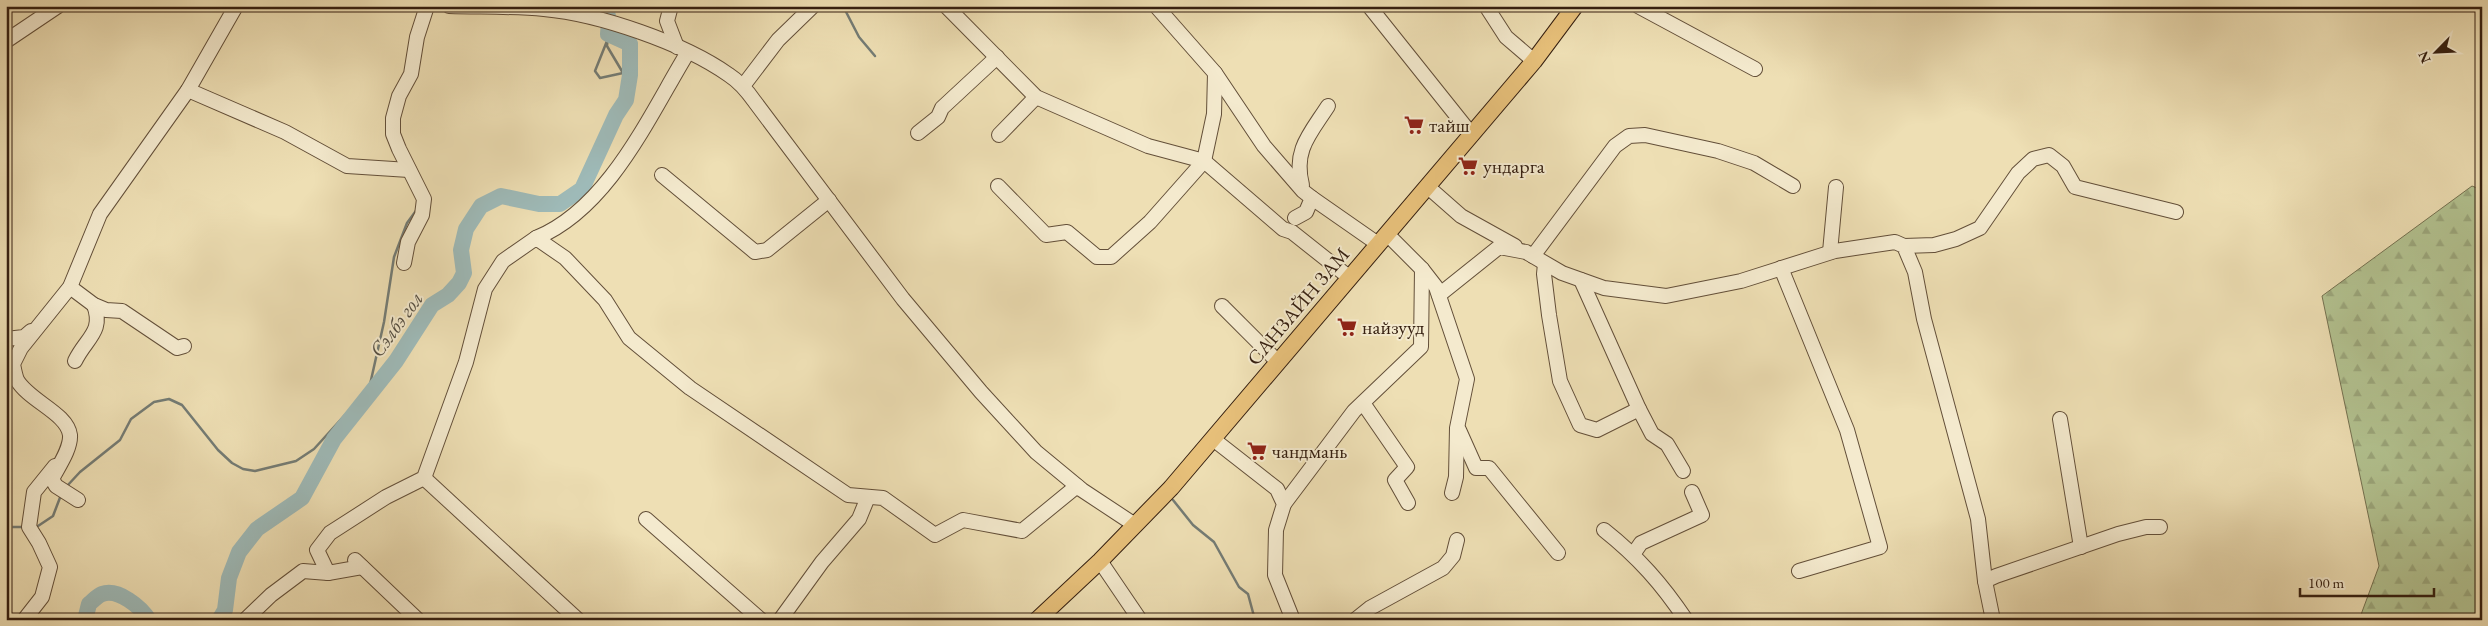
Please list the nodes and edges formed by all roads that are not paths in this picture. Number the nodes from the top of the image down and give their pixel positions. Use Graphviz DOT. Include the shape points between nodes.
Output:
graph roads {
  1 [pos="58,6"];
  2 [pos="236,6"];
  3 [pos="427,6"];
  4 [pos="449,6"];
  5 [pos="671,6"];
  6 [pos="813,6"];
  7 [pos="946,6"];
  8 [pos="1156,6"];
  9 [pos="1167,6"];
  10 [pos="1369,6"];
  11 [pos="1486,6"];
  12 [pos="1575,6"];
  13 [pos="1638,6"];
  14 [pos="1173,26"];
  15 [pos="6,40"];
  16 [pos="682,50"];
  17 [pos="997,57"];
  18 [pos="1534,62"];
  19 [pos="1755,70"];
  20 [pos="1215,73"];
  21 [pos="743,86"];
  22 [pos="188,90"];
  23 [pos="1036,97"];
  24 [pos="1328,106"];
  25 [pos="918,133"];
  26 [pos="1000,135"];
  27 [pos="1472,135"];
  28 [pos="1204,161"];
  29 [pos="409,170"];
  30 [pos="662,175"];
  31 [pos="998,186"];
  32 [pos="1793,186"];
  33 [pos="1428,187"];
  34 [pos="1836,187"];
  35 [pos="1308,194"];
  36 [pos="829,200"];
  37 [pos="2176,212"];
  38 [pos="1295,218"];
  39 [pos="536,238"];
  40 [pos="1383,239"];
  41 [pos="1904,246"];
  42 [pos="1830,252"];
  43 [pos="1529,254"];
  44 [pos="404,263"];
  45 [pos="1546,264"];
  46 [pos="1781,268"];
  47 [pos="1422,269"];
  48 [pos="1350,278"];
  49 [pos="1581,280"];
  50 [pos="70,287"];
  51 [pos="1439,295"];
  52 [pos="94,305"];
  53 [pos="1222,306"];
  54 [pos="1448,319"];
  55 [pos="40,324"];
  56 [pos="6,339"];
  57 [pos="184,346"];
  58 [pos="1466,347"];
  59 [pos="75,361"];
  60 [pos="1278,362"];
  61 [pos="1362,403"];
  62 [pos="1638,409"];
  63 [pos="2060,418"];
  64 [pos="1458,428"];
  65 [pos="1213,439"];
  66 [pos="64,456"];
  67 [pos="1682,471"];
  68 [pos="424,478"];
  69 [pos="1077,486"];
  70 [pos="1452,492"];
  71 [pos="1692,492"];
  72 [pos="868,497"];
  73 [pos="78,500"];
  74 [pos="1408,503"];
  75 [pos="1284,504"];
  76 [pos="646,519"];
  77 [pos="1135,525"];
  78 [pos="2160,527"];
  79 [pos="1604,530"];
  80 [pos="1457,540"];
  81 [pos="2081,547"];
  82 [pos="1558,553"];
  83 [pos="1634,553"];
  84 [pos="1100,561"];
  85 [pos="1799,571"];
  86 [pos="328,573"];
  87 [pos="1985,582"];
  88 [pos="24,620"];
  89 [pos="245,620"];
  90 [pos="418,620"];
  91 [pos="578,620"];
  92 [pos="761,620"];
  93 [pos="780,620"];
  94 [pos="1037,620"];
  95 [pos="1140,620"];
  96 [pos="1293,620"];
  97 [pos="1355,620"];
  98 [pos="1686,620"];
  99 [pos="1993,620"];
  1 -- 15 [label="street"];
  2 -- 22 [label="street"];
  3 -- 29 [label="street" via="417,37 411,74 399,96 393,118 393,134"];
  4 -- 16 [label="street" via="543,9 579,14"];
  5 -- 16 [label="street" via="667,21"];
  6 -- 21 [label="street" via="778,40"];
  7 -- 17 [label="street"];
  8 -- 14 [label="street"];
  9 -- 14 [label="street"];
  10 -- 27 [label="street"];
  11 -- 18 [label="street" via="1506,37"];
  12 -- 18 [label="main road, САНЗАЙН ЗАМ"];
  13 -- 19 [label="street"];
  14 -- 20 [label="street"];
  16 -- 21 [label="street" via="711,63"];
  16 -- 39 [label="street" via="625,158 575,216"];
  17 -- 23 [label="street"];
  17 -- 25 [label="street"];
  18 -- 27 [label="main road, САНЗАЙН ЗАМ"];
  20 -- 28 [label="street" via="1214,114"];
  20 -- 35 [label="street" via="1264,146"];
  21 -- 36 [label="street"];
  22 -- 29 [label="street" via="285,132 347,166"];
  22 -- 50 [label="street" via="100,214"];
  23 -- 26 [label="street"];
  23 -- 28 [label="street" via="1148,146"];
  24 -- 35 [label="street" via="1301,148 1298,169"];
  27 -- 33 [label="main road, САНЗАЙН ЗАМ"];
  28 -- 31 [label="street" via="1150,222 1112,256 1097,257 1068,232 1046,236"];
  28 -- 48 [label="street" via="1283,229 1292,232"];
  29 -- 44 [label="street" via="424,199 422,215 408,242"];
  30 -- 36 [label="street" via="755,252 767,250"];
  32 -- 43 [label="street" via="1754,163 1718,150 1644,135 1629,136 1615,146"];
  33 -- 40 [label="main road, САНЗАЙН ЗАМ"];
  33 -- 43 [label="street" via="1461,216"];
  34 -- 42 [label="street"];
  35 -- 38 [label="street" via="1306,212"];
  35 -- 40 [label="street"];
  36 -- 69 [label="street" via="932,336 1036,452"];
  37 -- 41 [label="street" via="2075,187 2063,166 2049,155 2033,159 2018,173 1980,228 1934,245"];
  39 -- 68 [label="street" via="503,260 485,289 466,362"];
  39 -- 72 [label="street" via="565,258 605,300 629,338 690,388 848,495"];
  40 -- 47 [label="street"];
  40 -- 48 [label="main road, САНЗАЙН ЗАМ"];
  41 -- 42 [label="street" via="1895,242"];
  41 -- 87 [label="street" via="1915,272 1924,319 1978,519"];
  42 -- 46 [label="street"];
  43 -- 45 [label="street"];
  43 -- 51 [label="street" via="1499,247"];
  45 -- 49 [label="street"];
  45 -- 62 [label="street" via="1549,315 1560,381 1580,424 1597,430"];
  46 -- 49 [label="street" via="1741,281 1666,296 1604,288"];
  46 -- 85 [label="street" via="1848,430 1880,547"];
  47 -- 51 [label="street"];
  47 -- 61 [label="street" via="1421,347"];
  48 -- 60 [label="main road, САНЗАЙН ЗАМ"];
  49 -- 62 [label="street"];
  50 -- 52 [label="street"];
  50 -- 55 [label="street"];
  51 -- 54 [label="street"];
  52 -- 57 [label="street" via="122,311 177,348"];
  52 -- 59 [label="street" via="99,318 96,331 81,348"];
  53 -- 60 [label="street"];
  54 -- 58 [label="street"];
  54 -- 64 [label="street" via="1466,379"];
  55 -- 56 [label="street" via="24,337"];
  55 -- 66 [label="street" via="13,364 17,379 31,396 65,422 70,437"];
  60 -- 65 [label="main road, САНЗАЙН ЗАМ"];
  61 -- 74 [label="street" via="1407,467 1395,480"];
  61 -- 75 [label="street"];
  62 -- 67 [label="street" via="1652,434 1667,444"];
  63 -- 81 [label="street"];
  64 -- 70 [label="street" via="1456,477"];
  64 -- 82 [label="street" via="1476,468 1489,468"];
  65 -- 75 [label="street" via="1277,489"];
  65 -- 77 [label="main road, САНЗАЙН ЗАМ"];
  66 -- 73 [label="street" via="52,479"];
  66 -- 88 [label="street" via="34,492 29,527 50,567 42,597"];
  68 -- 86 [label="street" via="386,497 330,533 317,550"];
  68 -- 91 [label="street"];
  69 -- 72 [label="street" via="1022,530 963,520 935,535 883,498"];
  69 -- 77 [label="street"];
  71 -- 83 [label="street" via="1702,515 1641,543"];
  72 -- 93 [label="street" via="859,519 822,562"];
  75 -- 96 [label="street" via="1276,530 1275,575"];
  76 -- 92 [label="street"];
  77 -- 84 [label="main road, САНЗАЙН ЗАМ"];
  78 -- 81 [label="street" via="2146,527"];
  79 -- 83 [label="street"];
  80 -- 97 [label="street" via="1453,556 1443,568 1370,608"];
  81 -- 87 [label="street"];
  83 -- 98 [label="street" via="1669,594"];
  84 -- 94 [label="main road, САНЗАЙН ЗАМ"];
  84 -- 95 [label="street"];
  86 -- 89 [label="street" via="303,571"];
  86 -- 90 [label="street" via="358,563"];
  87 -- 99 [label="street"];
}
